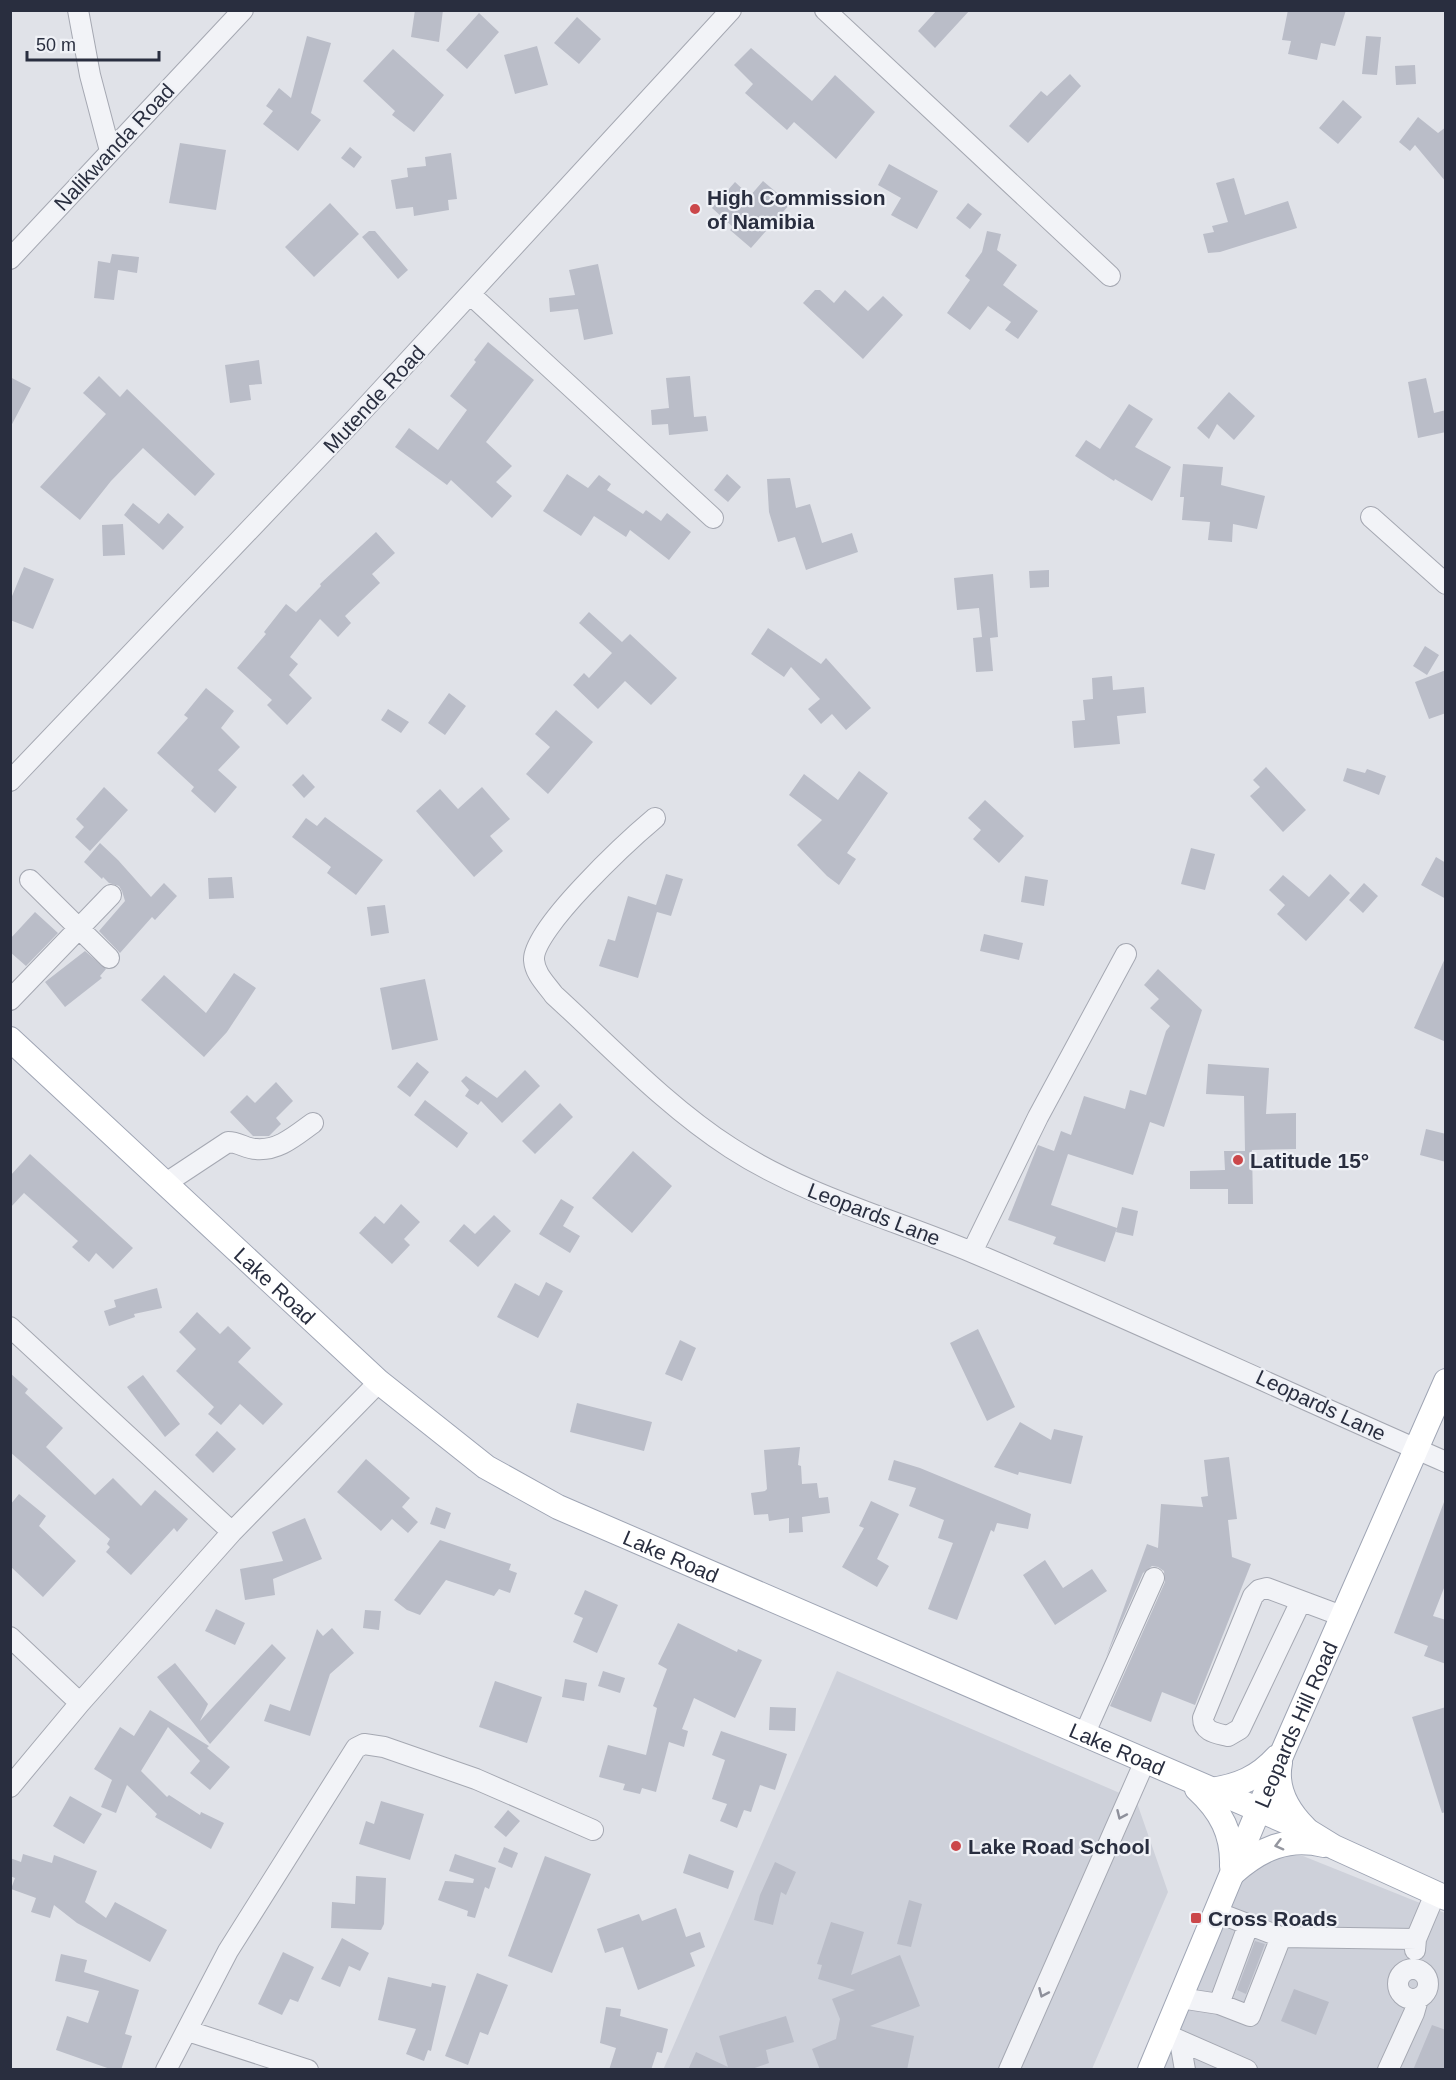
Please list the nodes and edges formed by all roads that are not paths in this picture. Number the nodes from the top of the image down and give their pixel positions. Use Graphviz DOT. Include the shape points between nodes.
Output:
graph roads {
  1 [pos="78,10"];
  2 [pos="243,10"];
  3 [pos="731,10"];
  4 [pos="825,10"];
  5 [pos="110,151"];
  6 [pos="10,259"];
  7 [pos="1110,276"];
  8 [pos="471,295"];
  9 [pos="1371,517"];
  10 [pos="713,518"];
  11 [pos="1446,584"];
  12 [pos="10,781"];
  13 [pos="655,818"];
  14 [pos="30,880"];
  15 [pos="111,895"];
  16 [pos="80,928"];
  17 [pos="1126,954"];
  18 [pos="109,958"];
  19 [pos="10,1000"];
  20 [pos="10,1039"];
  21 [pos="313,1123"];
  22 [pos="166,1183"];
  23 [pos="972,1252"];
  24 [pos="10,1327"];
  25 [pos="1446,1381"];
  26 [pos="379,1382"];
  27 [pos="1415,1449"];
  28 [pos="1446,1462"];
  29 [pos="232,1532"];
  30 [pos="1154,1578"];
  31 [pos="1301,1601"];
  32 [pos="1342,1616"];
  33 [pos="10,1637"];
  34 [pos="80,1703"];
  35 [pos="1084,1735"];
  36 [pos="1284,1749"];
  37 [pos="1145,1761"];
  38 [pos="1187,1780"];
  39 [pos="10,1787"];
  40 [pos="1211,1790"];
  41 [pos="1258,1810"];
  42 [pos="593,1830"];
  43 [pos="1308,1831"];
  44 [pos="1334,1847"];
  45 [pos="1232,1875"];
  46 [pos="1440,1896"];
  47 [pos="1216,1912"];
  48 [pos="1248,1926"];
  49 [pos="1281,1936"];
  50 [pos="1416,1939"];
  51 [pos="1180,1998"];
  52 [pos="1219,2004"];
  53 [pos="188,2031"];
  54 [pos="1172,2037"];
  55 [pos="166,2070"];
  56 [pos="308,2070"];
  57 [pos="1009,2070"];
  58 [pos="1150,2070"];
  59 [pos="1185,2070"];
  60 [pos="1247,2070"];
  61 [pos="1388,2070"];
  1 -- 5 [label="street"];
  2 -- 5 [label="street, Nalikwanda Road"];
  3 -- 8 [label="street, Mutende Road"];
  4 -- 7 [label="street"];
  5 -- 6 [label="street, Nalikwanda Road"];
  8 -- 10 [label="street"];
  8 -- 12 [label="street, Mutende Road"];
  9 -- 11 [label="street"];
  13 -- 23 [label="street, Leopards Lane" via="608,859 539,940 534,958 538,975 554,995 680,1111 730,1147 776,1175"];
  14 -- 16 [label="street"];
  15 -- 16 [label="street"];
  16 -- 18 [label="street"];
  16 -- 19 [label="street"];
  17 -- 23 [label="street" via="1038,1117"];
  20 -- 22 [label="main road, Lake Road"];
  21 -- 22 [label="street" via="282,1145 255,1149 228,1142"];
  22 -- 26 [label="main road, Lake Road"];
  23 -- 27 [label="street, Leopards Lane"];
  24 -- 29 [label="street"];
  25 -- 27 [label="main road, Leopards Hill Road"];
  26 -- 29 [label="street"];
  26 -- 35 [label="main road, Lake Road" via="486,1467 549,1502"];
  27 -- 28 [label="street, Leopards Lane"];
  27 -- 32 [label="main road, Leopards Hill Road"];
  29 -- 34 [label="street"];
  30 -- 35 [label="street"];
  31 -- 31 [label="street" via="1267,1588 1253,1596 1203,1718 1207,1730 1228,1736 1240,1729"];
  31 -- 32 [label="street"];
  32 -- 36 [label="main road, Leopards Hill Road"];
  33 -- 34 [label="street"];
  34 -- 39 [label="street"];
  35 -- 37 [label="main road, Lake Road"];
  36 -- 40 [label="main road" via="1253,1779"];
  36 -- 41 [label="main road, Leopards Hill Road"];
  36 -- 43 [label="main road" via="1280,1784 1295,1818"];
  37 -- 38 [label="main road, Lake Road"];
  37 -- 57 [label="street, one-way"];
  38 -- 40 [label="main road, Lake Road"];
  38 -- 45 [label="main road" via="1219,1812 1228,1831 1233,1852"];
  40 -- 41 [label="main road, Lake Road"];
  41 -- 43 [label="main road, Lake Road"];
  41 -- 45 [label="main road, Leopards Hill Road"];
  42 -- 53 [label="street" via="476,1779 384,1747 364,1744 350,1753 228,1951"];
  43 -- 44 [label="main road, Lake Road"];
  44 -- 45 [label="main road, one-way" via="1306,1840 1277,1844 1252,1856"];
  44 -- 46 [label="main road, Lake Road"];
  45 -- 47 [label="main road, Leopards Hill Road"];
  46 -- 50 [label="street"];
  47 -- 48 [label="street"];
  47 -- 51 [label="main road, Leopards Hill Road"];
  48 -- 49 [label="street"];
  48 -- 52 [label="street"];
  49 -- 50 [label="street"];
  49 -- 52 [label="street" via="1250,2016"];
  50 -- 61 [label="street" via="1414,1968 1426,1975 1429,1984 1426,1994 1418,1999"];
  51 -- 52 [label="street"];
  51 -- 54 [label="main road, Leopards Hill Road"];
  53 -- 55 [label="street"];
  53 -- 56 [label="street"];
  54 -- 58 [label="main road, Leopards Hill Road"];
  54 -- 59 [label="street"];
  54 -- 60 [label="street"];
}
